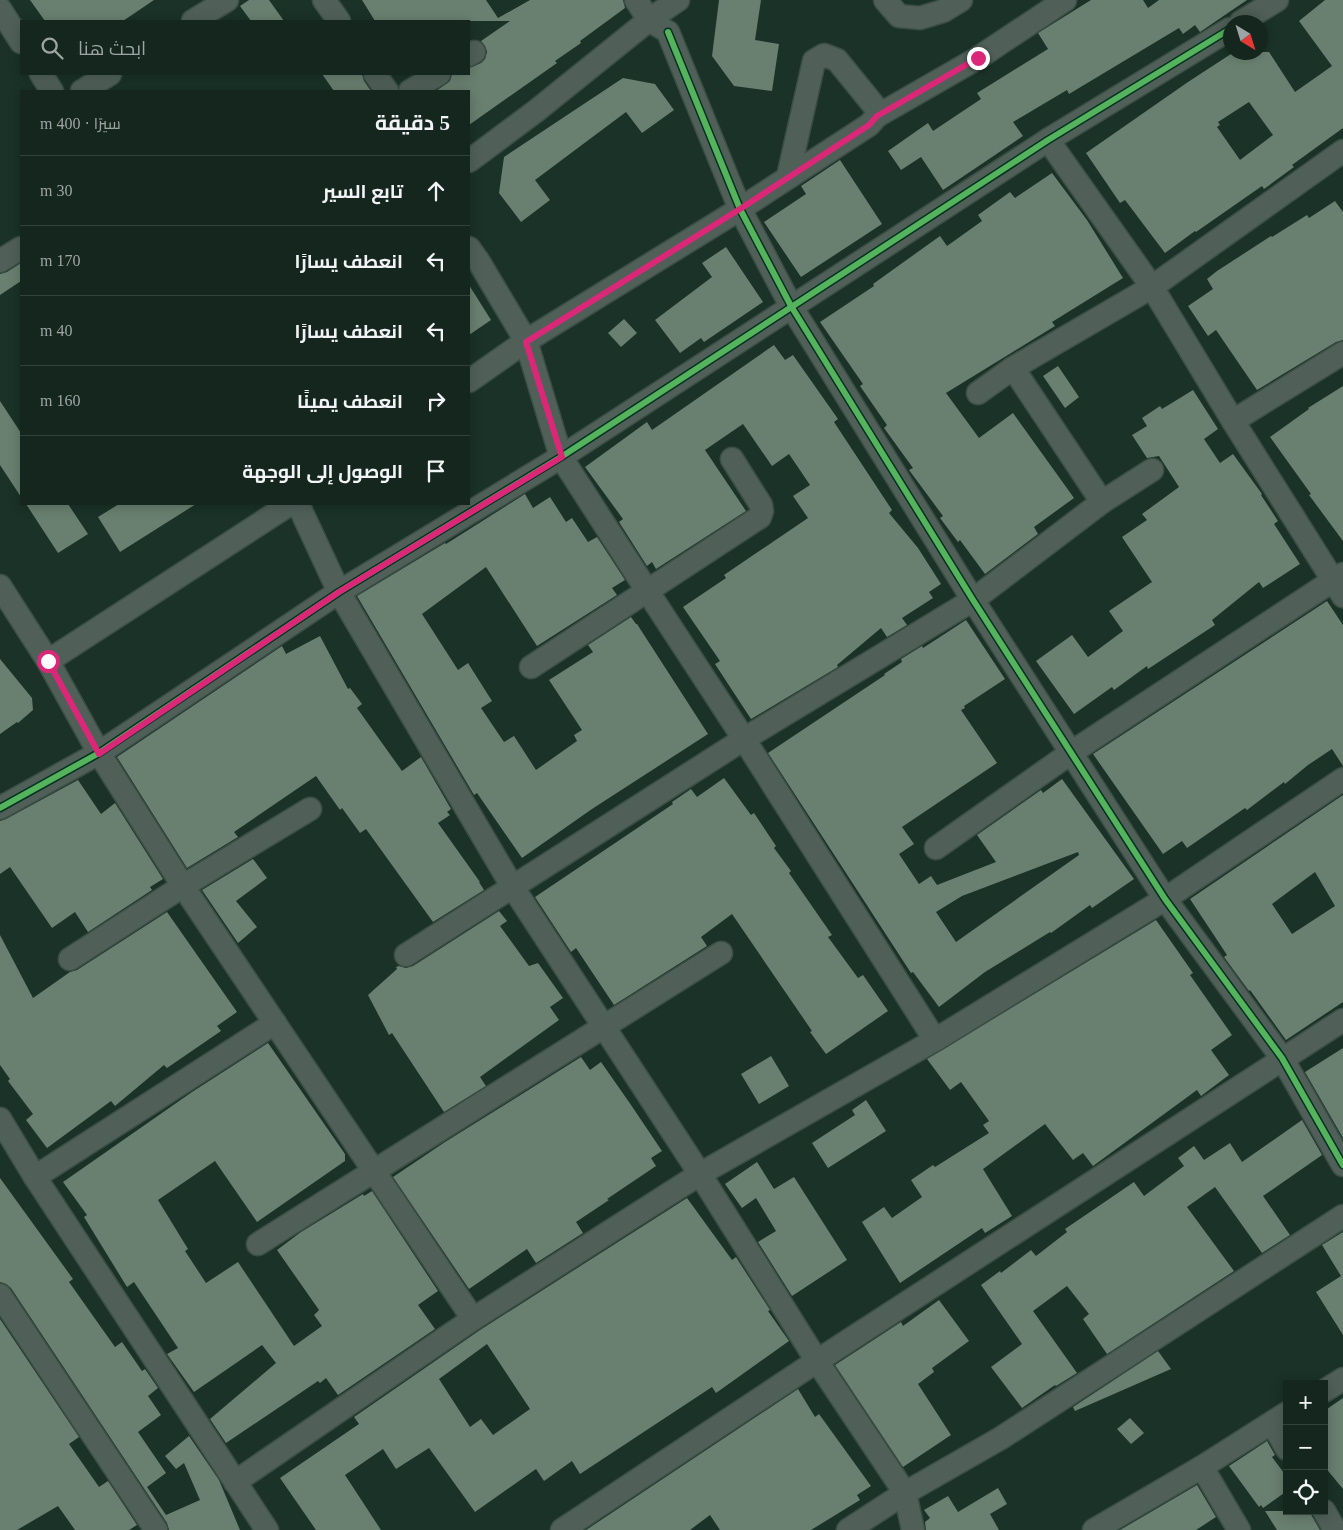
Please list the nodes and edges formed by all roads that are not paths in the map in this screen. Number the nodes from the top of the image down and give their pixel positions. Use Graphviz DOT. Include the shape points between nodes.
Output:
graph roads {
  1 [pos="227,0"];
  2 [pos="324,0"];
  3 [pos="636,0"];
  4 [pos="885,0"];
  5 [pos="961,0"];
  6 [pos="1065,0"];
  7 [pos="1277,0"];
  8 [pos="671,2"];
  9 [pos="0,9"];
  10 [pos="1252,15"];
  11 [pos="195,20"];
  12 [pos="338,20"];
  13 [pos="658,26"];
  14 [pos="1223,33"];
  15 [pos="20,40"];
  16 [pos="42,75"];
  17 [pos="108,75"];
  18 [pos="376,75"];
  19 [pos="436,75"];
  20 [pos="51,90"];
  21 [pos="84,90"];
  22 [pos="386,90"];
  23 [pos="412,90"];
  24 [pos="877,116"];
  25 [pos="1048,140"];
  26 [pos="1343,151"];
  27 [pos="470,161"];
  28 [pos="788,177"];
  29 [pos="740,209"];
  30 [pos="20,249"];
  31 [pos="470,249"];
  32 [pos="0,261"];
  33 [pos="1152,287"];
  34 [pos="791,306"];
  35 [pos="526,342"];
  36 [pos="1343,353"];
  37 [pos="1013,368"];
  38 [pos="470,380"];
  39 [pos="978,393"];
  40 [pos="1233,421"];
  41 [pos="562,457"];
  42 [pos="732,459"];
  43 [pos="1152,470"];
  44 [pos="1102,502"];
  45 [pos="288,505"];
  46 [pos="298,505"];
  47 [pos="1340,584"];
  48 [pos="0,586"];
  49 [pos="339,592"];
  50 [pos="648,592"];
  51 [pos="973,600"];
  52 [pos="48,661"];
  53 [pos="531,667"];
  54 [pos="744,739"];
  55 [pos="1072,752"];
  56 [pos="99,754"];
  57 [pos="1343,779"];
  58 [pos="0,808"];
  59 [pos="310,808"];
  60 [pos="936,848"];
  61 [pos="183,886"];
  62 [pos="512,886"];
  63 [pos="1166,899"];
  64 [pos="721,953"];
  65 [pos="406,955"];
  66 [pos="70,959"];
  67 [pos="1343,1020"];
  68 [pos="275,1023"];
  69 [pos="604,1026"];
  70 [pos="935,1040"];
  71 [pos="1282,1058"];
  72 [pos="0,1119"];
  73 [pos="1343,1165"];
  74 [pos="374,1171"];
  75 [pos="700,1174"];
  76 [pos="35,1176"];
  77 [pos="1343,1216"];
  78 [pos="258,1244"];
  79 [pos="0,1295"];
  80 [pos="473,1319"];
  81 [pos="818,1361"];
  82 [pos="1343,1379"];
  83 [pos="1328,1388"];
  84 [pos="1279,1418"];
  85 [pos="1283,1434"];
  86 [pos="1202,1467"];
  87 [pos="235,1482"];
  88 [pos="906,1493"];
  89 [pos="1326,1515"];
  90 [pos="156,1530"];
  91 [pos="267,1530"];
  92 [pos="562,1530"];
  93 [pos="848,1530"];
  94 [pos="914,1530"];
  95 [pos="1094,1530"];
  96 [pos="1239,1530"];
  97 [pos="1334,1530"];
  1 -- 11 [label="street"];
  2 -- 12 [label="street"];
  3 -- 13 [label="street"];
  4 -- 5 [label="street" via="899,16 920,18 943,11"];
  6 -- 24 [label="street" via="978,58"];
  7 -- 10 [label="street"];
  8 -- 13 [label="street"];
  9 -- 15 [label="street"];
  13 -- 27 [label="street"];
  13 -- 29 [label="street"];
  14 -- 25 [label="street"];
  16 -- 20 [label="street"];
  17 -- 21 [label="street"];
  18 -- 22 [label="street"];
  19 -- 23 [label="street"];
  24 -- 28 [label="street" via="869,125"];
  24 -- 28 [label="street" via="876,108 837,60 824,55 814,61"];
  25 -- 33 [label="street"];
  25 -- 34 [label="street"];
  26 -- 33 [label="street"];
  28 -- 29 [label="street"];
  29 -- 34 [label="street"];
  29 -- 35 [label="street"];
  30 -- 32 [label="street"];
  31 -- 35 [label="street"];
  33 -- 37 [label="street"];
  33 -- 40 [label="street"];
  34 -- 41 [label="street"];
  34 -- 51 [label="street"];
  35 -- 38 [label="street"];
  35 -- 41 [label="street"];
  36 -- 40 [label="street"];
  37 -- 39 [label="street"];
  37 -- 44 [label="street"];
  40 -- 47 [label="street"];
  41 -- 49 [label="street"];
  41 -- 50 [label="street"];
  42 -- 50 [label="street" via="761,505 760,517"];
  43 -- 44 [label="street"];
  44 -- 51 [label="street"];
  45 -- 52 [label="street"];
  46 -- 49 [label="street"];
  47 -- 55 [label="street"];
  48 -- 52 [label="street"];
  49 -- 56 [label="street"];
  49 -- 62 [label="street"];
  50 -- 53 [label="street"];
  50 -- 54 [label="street"];
  51 -- 54 [label="street"];
  51 -- 55 [label="street"];
  52 -- 56 [label="street"];
  54 -- 62 [label="street"];
  54 -- 70 [label="street"];
  55 -- 60 [label="street"];
  55 -- 63 [label="street"];
  56 -- 58 [label="street"];
  56 -- 61 [label="street"];
  57 -- 63 [label="street"];
  59 -- 61 [label="street"];
  61 -- 66 [label="street"];
  61 -- 68 [label="street"];
  62 -- 65 [label="street"];
  62 -- 69 [label="street"];
  63 -- 70 [label="street"];
  63 -- 71 [label="street"];
  64 -- 69 [label="street"];
  67 -- 71 [label="street"];
  68 -- 74 [label="street"];
  68 -- 76 [label="street"];
  69 -- 74 [label="street"];
  69 -- 75 [label="street"];
  70 -- 75 [label="street"];
  71 -- 73 [label="street"];
  71 -- 81 [label="street"];
  72 -- 76 [label="street"];
  74 -- 78 [label="street"];
  74 -- 80 [label="street"];
  75 -- 80 [label="street"];
  75 -- 81 [label="street"];
  76 -- 87 [label="street"];
  77 -- 88 [label="street" via="1001,1438"];
  79 -- 90 [label="street"];
  80 -- 87 [label="street"];
  81 -- 88 [label="street"];
  81 -- 92 [label="street"];
  82 -- 83 [label="street"];
  84 -- 85 [label="street"];
  84 -- 86 [label="street"];
  86 -- 95 [label="street"];
  86 -- 96 [label="street"];
  87 -- 91 [label="street"];
  88 -- 93 [label="street"];
  88 -- 94 [label="street"];
  89 -- 97 [label="street"];
}
